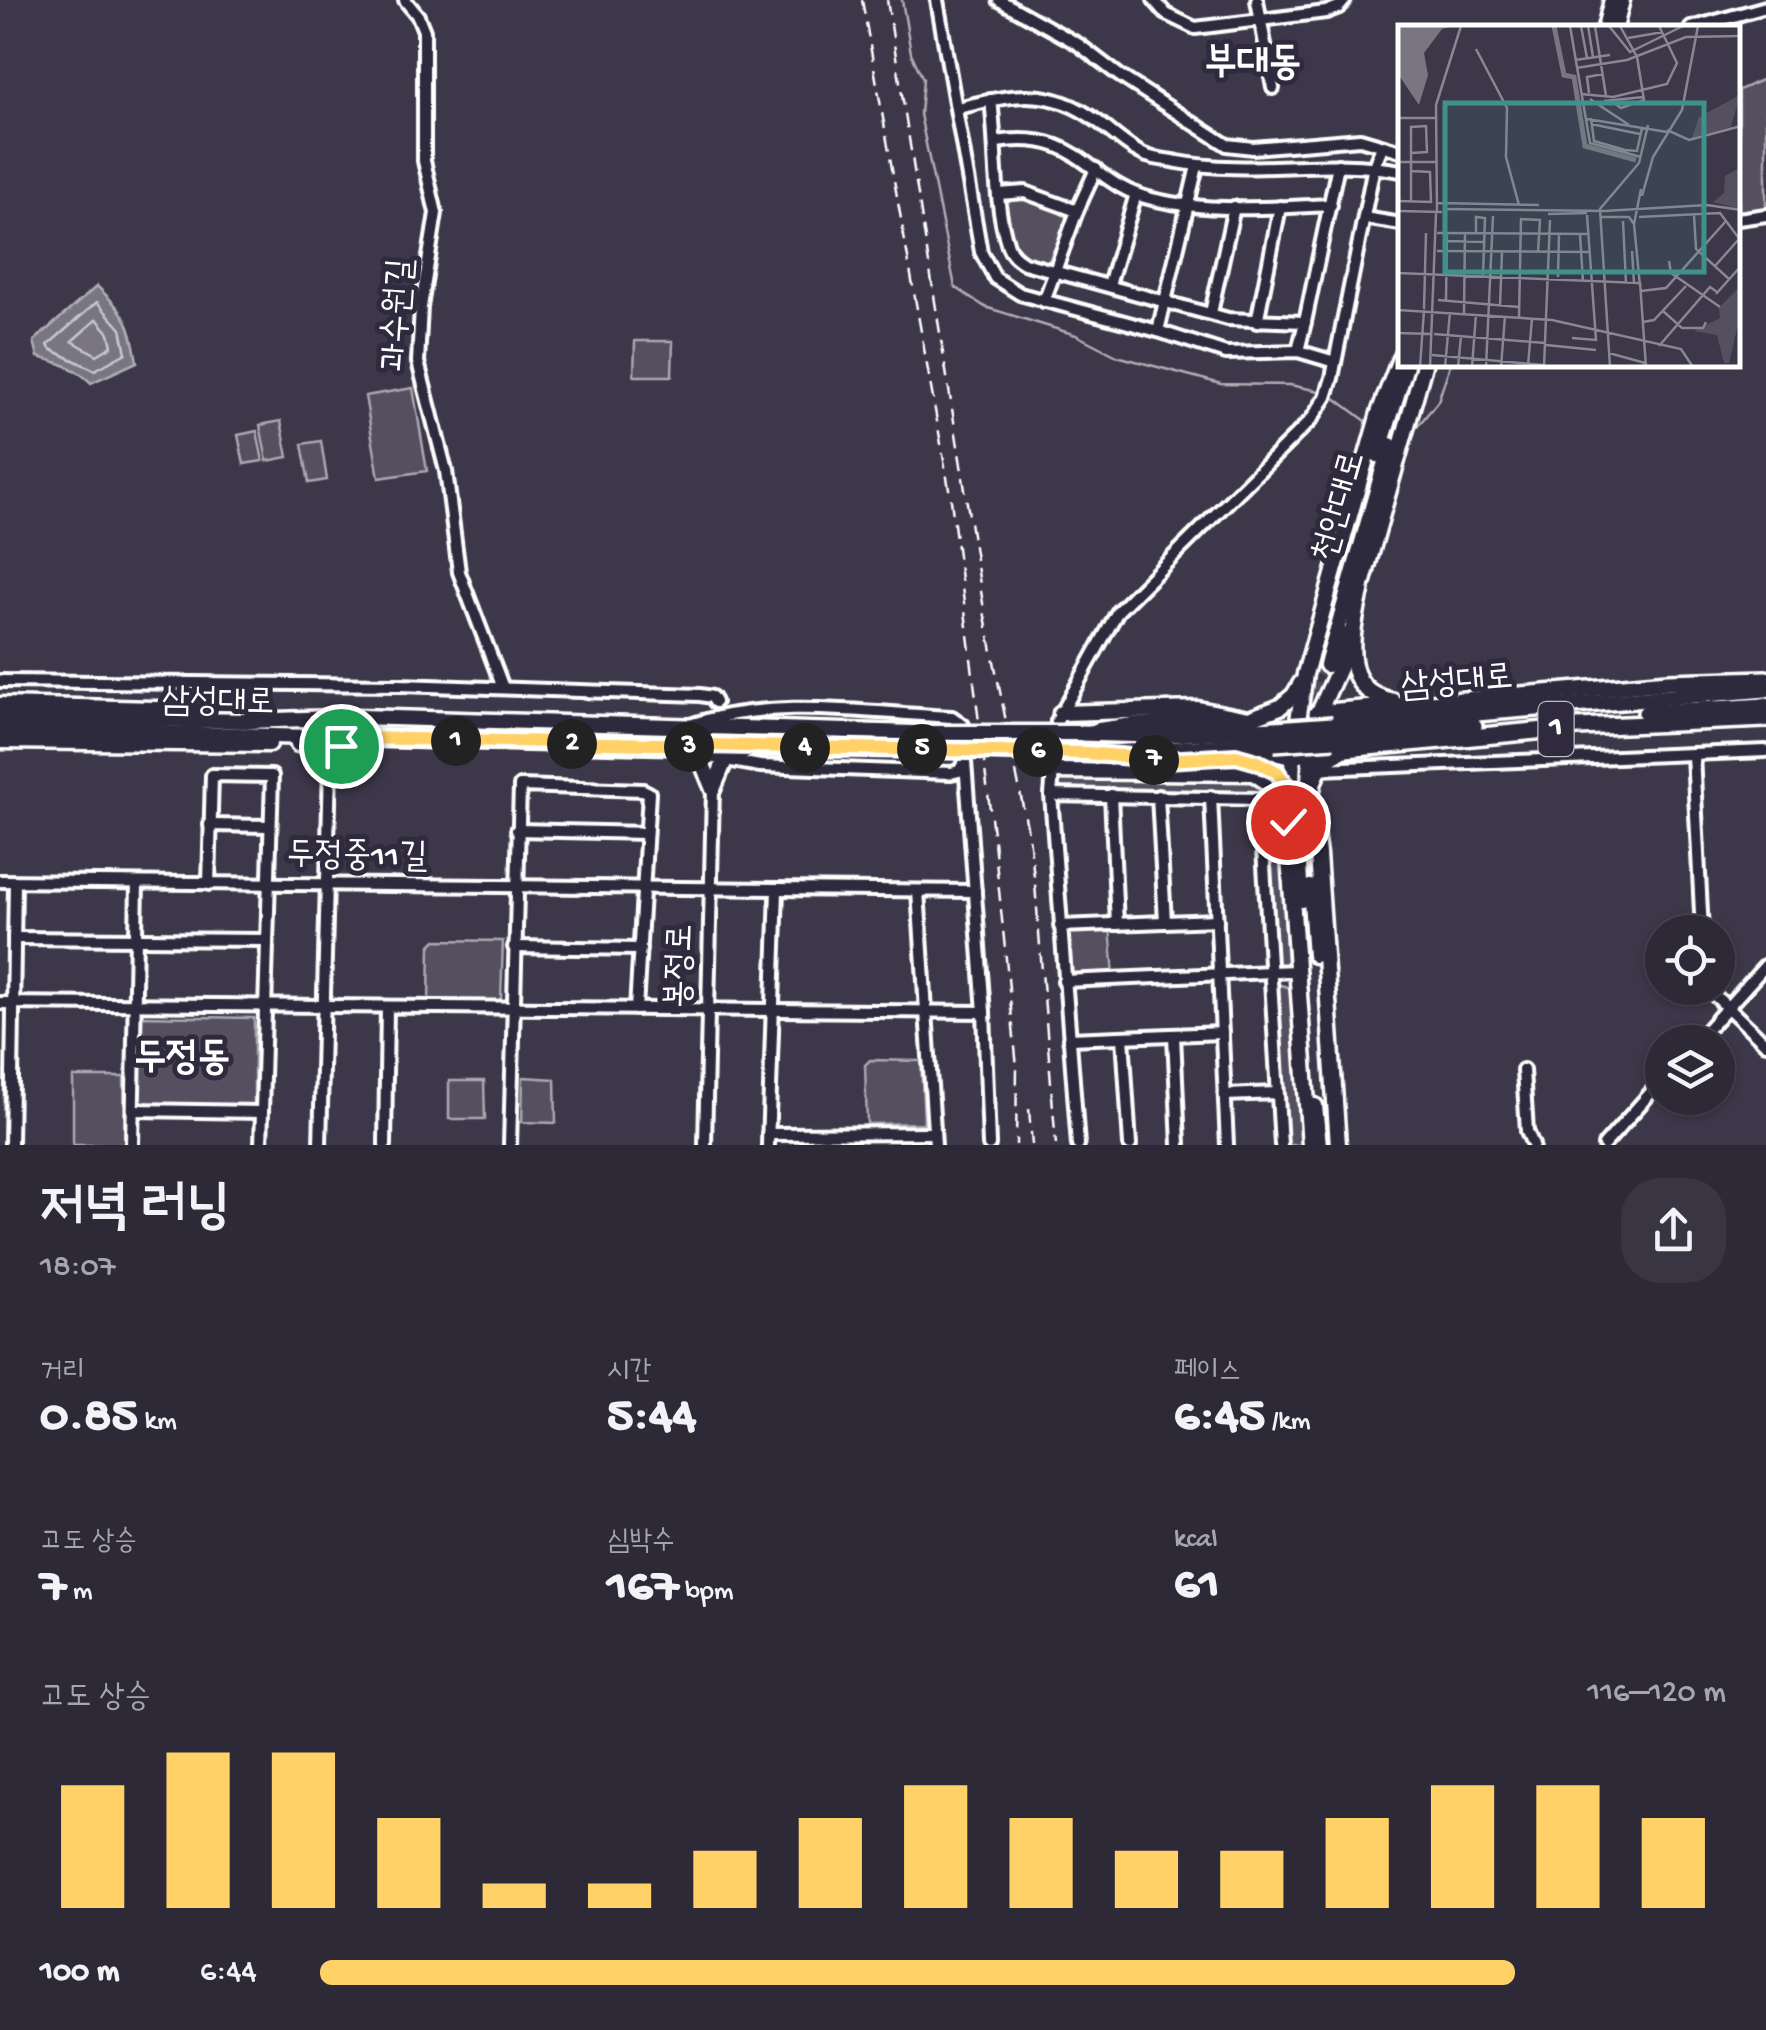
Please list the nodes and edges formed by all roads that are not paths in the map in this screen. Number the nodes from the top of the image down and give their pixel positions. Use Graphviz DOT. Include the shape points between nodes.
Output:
graph roads {
  1 [pos="405,0"];
  2 [pos="937,0"];
  3 [pos="999,0"];
  4 [pos="1154,0"];
  5 [pos="1257,0"];
  6 [pos="1345,0"];
  7 [pos="1612,0"];
  8 [pos="1622,0"];
  9 [pos="1766,8"];
  10 [pos="1260,20"];
  11 [pos="1605,25"];
  12 [pos="1616,25"];
  13 [pos="1702,25"];
  14 [pos="1272,88"];
  15 [pos="991,100"];
  16 [pos="958,108"];
  17 [pos="996,142"];
  18 [pos="1382,147"];
  19 [pos="1398,150"];
  20 [pos="1338,165"];
  21 [pos="1197,166"];
  22 [pos="1374,166"];
  23 [pos="1096,169"];
  24 [pos="1398,170"];
  25 [pos="1000,194"];
  26 [pos="1136,194"];
  27 [pos="1186,205"];
  28 [pos="1330,205"];
  29 [pos="1234,207"];
  30 [pos="1280,207"];
  31 [pos="1077,211"];
  32 [pos="1766,215"];
  33 [pos="1364,218"];
  34 [pos="1741,219"];
  35 [pos="1398,224"];
  36 [pos="1055,270"];
  37 [pos="1109,285"];
  38 [pos="1044,300"];
  39 [pos="1164,302"];
  40 [pos="1211,313"];
  41 [pos="1257,322"];
  42 [pos="1305,322"];
  43 [pos="1158,331"];
  44 [pos="1298,351"];
  45 [pos="1335,362"];
  46 [pos="1398,364"];
  47 [pos="1405,368"];
  48 [pos="1414,368"];
  49 [pos="1423,368"];
  50 [pos="1361,588"];
  51 [pos="1319,667"];
  52 [pos="1766,679"];
  53 [pos="0,681"];
  54 [pos="502,688"];
  55 [pos="1766,689"];
  56 [pos="715,702"];
  57 [pos="0,705"];
  58 [pos="1411,705"];
  59 [pos="1766,706"];
  60 [pos="1318,713"];
  61 [pos="1298,715"];
  62 [pos="0,717"];
  63 [pos="359,717"];
  64 [pos="1059,717"];
  65 [pos="1249,719"];
  66 [pos="1766,719"];
  67 [pos="685,726"];
  68 [pos="0,729"];
  69 [pos="1081,733"];
  70 [pos="1275,736"];
  71 [pos="1338,738"];
  72 [pos="355,740"];
  73 [pos="915,740"];
  74 [pos="0,741"];
  75 [pos="280,743"];
  76 [pos="667,746"];
  77 [pos="760,748"];
  78 [pos="1766,751"];
  79 [pos="1301,753"];
  80 [pos="691,754"];
  81 [pos="1090,754"];
  82 [pos="1693,755"];
  83 [pos="1236,756"];
  84 [pos="726,758"];
  85 [pos="965,761"];
  86 [pos="330,766"];
  87 [pos="1320,769"];
  88 [pos="1051,771"];
  89 [pos="951,773"];
  90 [pos="968,785"];
  91 [pos="713,789"];
  92 [pos="1290,790"];
  93 [pos="1051,794"];
  94 [pos="1310,794"];
  95 [pos="1111,795"];
  96 [pos="1158,796"];
  97 [pos="1211,797"];
  98 [pos="210,825"];
  99 [pos="269,826"];
  100 [pos="1289,828"];
  101 [pos="1315,829"];
  102 [pos="517,830"];
  103 [pos="646,833"];
  104 [pos="1304,861"];
  105 [pos="0,882"];
  106 [pos="15,882"];
  107 [pos="137,883"];
  108 [pos="209,884"];
  109 [pos="266,884"];
  110 [pos="328,885"];
  111 [pos="516,887"];
  112 [pos="643,888"];
  113 [pos="713,889"];
  114 [pos="778,890"];
  115 [pos="918,891"];
  116 [pos="976,891"];
  117 [pos="1701,915"];
  118 [pos="1217,920"];
  119 [pos="1164,922"];
  120 [pos="1116,924"];
  121 [pos="1060,926"];
  122 [pos="14,938"];
  123 [pos="136,939"];
  124 [pos="265,940"];
  125 [pos="514,946"];
  126 [pos="640,948"];
  127 [pos="1766,965"];
  128 [pos="1296,971"];
  129 [pos="1270,972"];
  130 [pos="1219,974"];
  131 [pos="1064,981"];
  132 [pos="0,1003"];
  133 [pos="13,1003"];
  134 [pos="135,1004"];
  135 [pos="1723,1005"];
  136 [pos="264,1006"];
  137 [pos="324,1006"];
  138 [pos="387,1007"];
  139 [pos="513,1008"];
  140 [pos="636,1009"];
  141 [pos="1727,1009"];
  142 [pos="708,1010"];
  143 [pos="773,1010"];
  144 [pos="926,1012"];
  145 [pos="984,1012"];
  146 [pos="1712,1025"];
  147 [pos="1222,1034"];
  148 [pos="1174,1035"];
  149 [pos="1123,1037"];
  150 [pos="1070,1039"];
  151 [pos="1766,1044"];
  152 [pos="1522,1070"];
  153 [pos="1276,1092"];
  154 [pos="1224,1095"];
  155 [pos="1645,1099"];
  156 [pos="133,1110"];
  157 [pos="261,1112"];
  158 [pos="934,1139"];
  159 [pos="768,1140"];
  160 [pos="11,1145"];
  161 [pos="132,1145"];
  162 [pos="260,1145"];
  163 [pos="320,1145"];
  164 [pos="385,1145"];
  165 [pos="510,1145"];
  166 [pos="705,1145"];
  167 [pos="989,1145"];
  168 [pos="1078,1145"];
  169 [pos="1130,1145"];
  170 [pos="1179,1145"];
  171 [pos="1227,1145"];
  172 [pos="1280,1145"];
  173 [pos="1310,1145"];
  174 [pos="1320,1145"];
  175 [pos="1330,1145"];
  176 [pos="1338,1145"];
  177 [pos="1534,1145"];
  178 [pos="1604,1145"];
  1 -- 54 [label="street, 과수원길" via="424,31 424,161 436,214 418,362 446,471 459,572"];
  2 -- 16 [label="street"];
  3 -- 18 [label="street" via="1078,44 1227,146 1360,139"];
  4 -- 10 [label="street" via="1195,28"];
  5 -- 10 [label="street"];
  6 -- 10 [label="street" via="1326,12"];
  7 -- 11 [label="main road"];
  8 -- 12 [label="main road"];
  9 -- 13 [label="street"];
  10 -- 14 [label="street"];
  15 -- 16 [label="street"];
  15 -- 17 [label="street"];
  15 -- 21 [label="street" via="1055,98 1078,106 1148,156"];
  16 -- 38 [label="street" via="987,266 1007,287"];
  17 -- 23 [label="street" via="1037,139"];
  17 -- 25 [label="street"];
  18 -- 19 [label="street"];
  18 -- 22 [label="street"];
  20 -- 21 [label="street"];
  20 -- 22 [label="street"];
  20 -- 28 [label="street"];
  21 -- 27 [label="street"];
  22 -- 24 [label="street"];
  22 -- 33 [label="street"];
  23 -- 26 [label="street"];
  23 -- 31 [label="street"];
  25 -- 31 [label="street" via="1032,194"];
  25 -- 36 [label="street" via="1014,257"];
  26 -- 27 [label="street"];
  26 -- 37 [label="street"];
  27 -- 29 [label="street"];
  27 -- 39 [label="street"];
  28 -- 30 [label="street"];
  28 -- 42 [label="street"];
  29 -- 30 [label="street"];
  29 -- 40 [label="street"];
  30 -- 41 [label="street"];
  31 -- 36 [label="street"];
  32 -- 34 [label="street"];
  33 -- 35 [label="street"];
  33 -- 45 [label="street"];
  36 -- 37 [label="street"];
  36 -- 38 [label="street"];
  37 -- 39 [label="street"];
  38 -- 43 [label="street"];
  39 -- 40 [label="street"];
  39 -- 43 [label="street"];
  40 -- 41 [label="street"];
  41 -- 42 [label="street"];
  42 -- 44 [label="street"];
  43 -- 44 [label="street" via="1226,353"];
  44 -- 45 [label="street"];
  45 -- 64 [label="street" via="1311,420 1118,611"];
  46 -- 51 [label="main road" via="1376,422"];
  47 -- 51 [label="main road, 천안대로"];
  48 -- 51 [label="main road, 천안대로"];
  49 -- 50 [label="main road, 1"];
  50 -- 51 [label="main road"];
  50 -- 58 [label="highway, 1" via="1352,650 1359,683 1374,696"];
  51 -- 60 [label="main road"];
  51 -- 61 [label="main road"];
  51 -- 65 [label="main road" via="1289,700"];
  52 -- 58 [label="highway, 1"];
  53 -- 54 [label="street"];
  54 -- 56 [label="street" via="700,695"];
  55 -- 71 [label="highway, 삼성대로"];
  57 -- 63 [label="main road"];
  58 -- 60 [label="highway"];
  59 -- 71 [label="highway, 삼성대로"];
  60 -- 61 [label="main road"];
  60 -- 79 [label="main road"];
  61 -- 65 [label="main road"];
  61 -- 79 [label="main road"];
  62 -- 63 [label="main road, 삼성대로"];
  63 -- 67 [label="main road, 삼성대로"];
  64 -- 65 [label="main road" via="1198,709"];
  64 -- 88 [label="street"];
  65 -- 69 [label="main road"];
  66 -- 71 [label="highway, 1"];
  67 -- 73 [label="main road, 삼성대로"];
  67 -- 85 [label="street" via="768,710 952,717 963,726"];
  68 -- 72 [label="main road, 삼성대로"];
  69 -- 70 [label="highway"];
  69 -- 73 [label="main road, bridge"];
  70 -- 71 [label="highway, bridge"];
  70 -- 81 [label="highway"];
  71 -- 79 [label="highway, 1"];
  71 -- 87 [label="highway"];
  72 -- 75 [label="main road"];
  72 -- 76 [label="main road, 삼성대로"];
  72 -- 86 [label="main road" via="336,751"];
  73 -- 77 [label="main road, 삼성대로"];
  73 -- 81 [label="main road, bridge"];
  74 -- 75 [label="main road"];
  75 -- 86 [label="main road" via="316,746"];
  76 -- 77 [label="main road, 삼성대로"];
  76 -- 80 [label="main road"];
  77 -- 84 [label="main road"];
  78 -- 82 [label="street"];
  79 -- 83 [label="main road"];
  79 -- 92 [label="main road"];
  79 -- 94 [label="main road"];
  80 -- 84 [label="street"];
  80 -- 91 [label="main road" via="707,770"];
  81 -- 83 [label="main road"];
  82 -- 87 [label="street"];
  82 -- 117 [label="street"];
  83 -- 92 [label="main road" via="1274,770"];
  84 -- 89 [label="street" via="760,766"];
  84 -- 91 [label="main road"];
  85 -- 89 [label="street"];
  85 -- 90 [label="street"];
  86 -- 110 [label="street"];
  87 -- 94 [label="highway"];
  88 -- 93 [label="street"];
  88 -- 100 [label="main road" via="1253,773 1276,788"];
  89 -- 90 [label="street"];
  90 -- 116 [label="street"];
  91 -- 113 [label="street, 봉정로"];
  92 -- 100 [label="main road"];
  93 -- 95 [label="street"];
  93 -- 121 [label="street"];
  94 -- 101 [label="main road"];
  95 -- 96 [label="street"];
  95 -- 120 [label="street"];
  96 -- 97 [label="street"];
  96 -- 119 [label="street"];
  97 -- 118 [label="street"];
  97 -- 129 [label="street" via="1260,799"];
  98 -- 99 [label="street"];
  98 -- 99 [label="street" via="212,775 272,776"];
  98 -- 108 [label="street"];
  99 -- 109 [label="street"];
  100 -- 101 [label="main road" via="1293,839 1303,841"];
  100 -- 104 [label="main road"];
  101 -- 104 [label="main road"];
  102 -- 103 [label="street"];
  102 -- 103 [label="street" via="520,786 643,790 649,793"];
  102 -- 111 [label="street"];
  103 -- 112 [label="street"];
  104 -- 128 [label="main road"];
  104 -- 174 [label="main road"];
  104 -- 175 [label="main road"];
  104 -- 176 [label="main road"];
  105 -- 106 [label="street, 두정중11길"];
  106 -- 107 [label="street, 두정중11길"];
  106 -- 122 [label="street"];
  107 -- 108 [label="street, 두정중11길"];
  107 -- 123 [label="street"];
  108 -- 109 [label="street, 두정중11길"];
  109 -- 110 [label="street, 두정중11길"];
  109 -- 124 [label="street"];
  110 -- 111 [label="street, 두정중11길"];
  110 -- 137 [label="street"];
  111 -- 112 [label="street, 두정중11길"];
  111 -- 125 [label="street"];
  112 -- 113 [label="street, 두정중11길"];
  112 -- 126 [label="street"];
  113 -- 114 [label="street, 두정중11길"];
  113 -- 142 [label="street, 봉정로"];
  114 -- 115 [label="street, 두정중11길"];
  114 -- 143 [label="street"];
  115 -- 116 [label="street, 두정중11길"];
  115 -- 144 [label="street"];
  116 -- 145 [label="street"];
  118 -- 119 [label="street"];
  118 -- 130 [label="street"];
  119 -- 120 [label="street"];
  120 -- 121 [label="street"];
  121 -- 131 [label="street"];
  122 -- 123 [label="street"];
  122 -- 133 [label="street"];
  123 -- 124 [label="street"];
  123 -- 134 [label="street"];
  124 -- 136 [label="street"];
  125 -- 126 [label="street"];
  125 -- 139 [label="street"];
  126 -- 140 [label="street"];
  127 -- 141 [label="street"];
  128 -- 129 [label="street"];
  128 -- 173 [label="main road"];
  129 -- 130 [label="street"];
  129 -- 153 [label="street"];
  130 -- 131 [label="street"];
  130 -- 147 [label="street"];
  131 -- 150 [label="street"];
  132 -- 133 [label="street"];
  133 -- 134 [label="street"];
  133 -- 160 [label="street"];
  134 -- 136 [label="street"];
  134 -- 156 [label="street"];
  135 -- 141 [label="street"];
  136 -- 137 [label="street"];
  136 -- 157 [label="street"];
  137 -- 138 [label="street"];
  137 -- 163 [label="street"];
  138 -- 139 [label="street"];
  138 -- 164 [label="street"];
  139 -- 140 [label="street"];
  139 -- 165 [label="street"];
  140 -- 142 [label="street"];
  141 -- 146 [label="street"];
  141 -- 151 [label="street"];
  142 -- 143 [label="street"];
  142 -- 166 [label="street, 봉정로"];
  143 -- 144 [label="street"];
  143 -- 159 [label="street"];
  144 -- 145 [label="street"];
  144 -- 158 [label="street"];
  145 -- 167 [label="street"];
  147 -- 148 [label="street"];
  147 -- 154 [label="street"];
  148 -- 149 [label="street"];
  148 -- 170 [label="street"];
  149 -- 150 [label="street"];
  149 -- 169 [label="street"];
  150 -- 168 [label="street"];
  152 -- 177 [label="street"];
  153 -- 154 [label="street"];
  153 -- 172 [label="street"];
  154 -- 171 [label="street"];
  155 -- 178 [label="street"];
  156 -- 157 [label="street"];
  156 -- 161 [label="street"];
  157 -- 162 [label="street"];
  158 -- 159 [label="street"];
}
